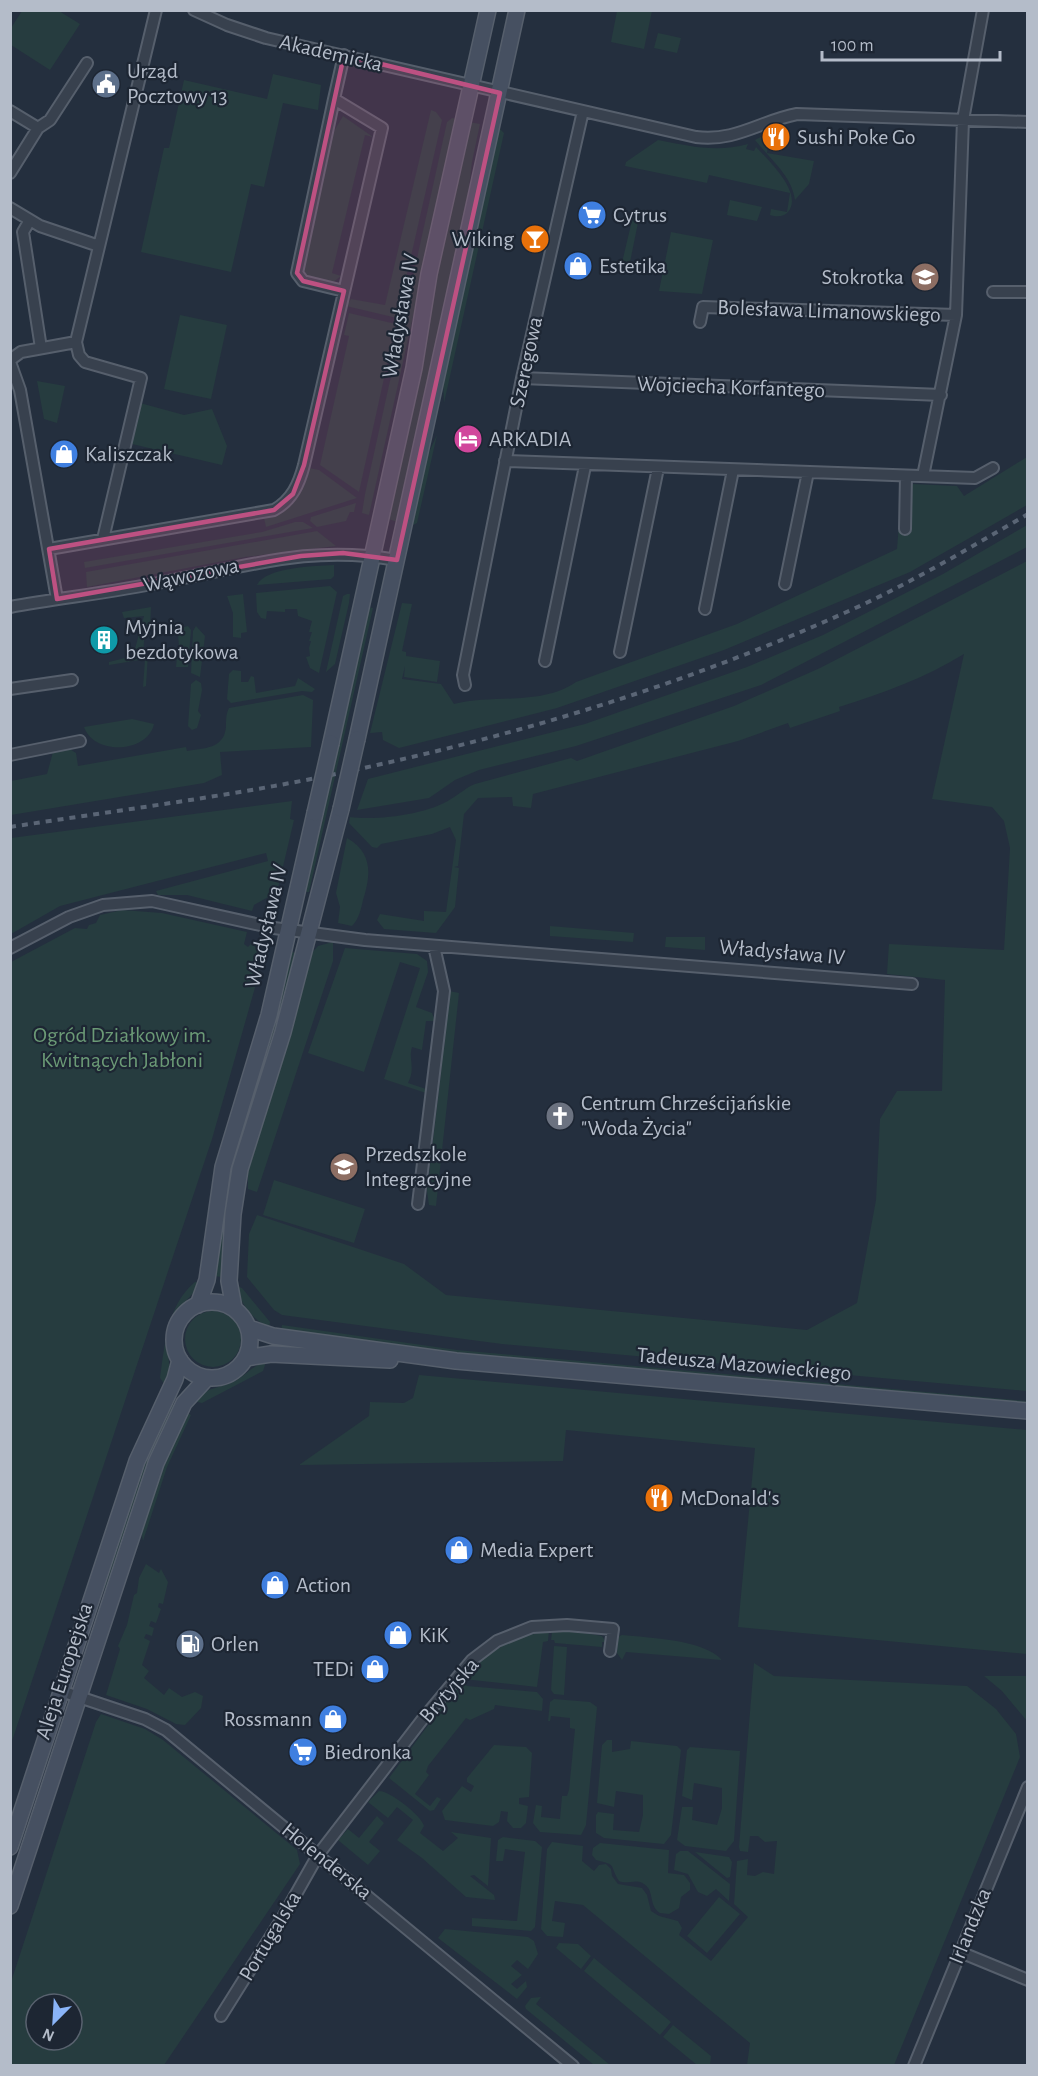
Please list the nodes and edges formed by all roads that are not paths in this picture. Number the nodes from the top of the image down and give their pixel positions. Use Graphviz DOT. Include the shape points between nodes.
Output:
graph roads {
  1 [pos="156,10"];
  2 [pos="194,10"];
  3 [pos="488,10"];
  4 [pos="517,10"];
  5 [pos="982,10"];
  6 [pos="344,55"];
  7 [pos="87,63"];
  8 [pos="471,84"];
  9 [pos="500,93"];
  10 [pos="334,99"];
  11 [pos="10,111"];
  12 [pos="583,111"];
  13 [pos="963,120"];
  14 [pos="1028,122"];
  15 [pos="38,128"];
  16 [pos="10,173"];
  17 [pos="10,208"];
  18 [pos="30,220"];
  19 [pos="99,246"];
  20 [pos="344,291"];
  21 [pos="993,292"];
  22 [pos="1028,292"];
  23 [pos="956,315"];
  24 [pos="700,322"];
  25 [pos="76,342"];
  26 [pos="41,348"];
  27 [pos="10,361"];
  28 [pos="522,378"];
  29 [pos="941,395"];
  30 [pos="505,461"];
  31 [pos="585,466"];
  32 [pos="658,468"];
  33 [pos="993,468"];
  34 [pos="733,471"];
  35 [pos="808,472"];
  36 [pos="906,476"];
  37 [pos="923,476"];
  38 [pos="905,530"];
  39 [pos="103,539"];
  40 [pos="49,549"];
  41 [pos="373,555"];
  42 [pos="397,560"];
  43 [pos="785,584"];
  44 [pos="57,599"];
  45 [pos="10,607"];
  46 [pos="705,609"];
  47 [pos="620,652"];
  48 [pos="545,661"];
  49 [pos="72,680"];
  50 [pos="465,685"];
  51 [pos="10,689"];
  52 [pos="80,741"];
  53 [pos="10,755"];
  54 [pos="288,930"];
  55 [pos="308,933"];
  56 [pos="434,946"];
  57 [pos="10,948"];
  58 [pos="912,984"];
  59 [pos="418,1204"];
  60 [pos="198,1305"];
  61 [pos="234,1308"];
  62 [pos="249,1328"];
  63 [pos="246,1358"];
  64 [pos="180,1360"];
  65 [pos="456,1361"];
  66 [pos="207,1378"];
  67 [pos="1028,1411"];
  68 [pos="610,1651"];
  69 [pos="61,1691"];
  70 [pos="79,1697"];
  71 [pos="1028,1787"];
  72 [pos="10,1847"];
  73 [pos="318,1855"];
  74 [pos="10,1906"];
  75 [pos="960,1952"];
  76 [pos="1028,1980"];
  77 [pos="221,2016"];
  78 [pos="573,2066"];
  79 [pos="914,2066"];
  1 -- 19 [label="street"];
  2 -- 6 [label="street, Akademicka" via="258,36"];
  3 -- 8 [label="main road, Władysława IV"];
  4 -- 9 [label="main road, Władysława IV"];
  5 -- 13 [label="street"];
  6 -- 8 [label="street, Akademicka"];
  6 -- 10 [label="street"];
  7 -- 15 [label="street" via="50,120"];
  8 -- 9 [label="street"];
  8 -- 41 [label="main road, Władysława IV"];
  9 -- 12 [label="street"];
  9 -- 42 [label="main road, Władysława IV"];
  10 -- 20 [label="street" via="382,128"];
  10 -- 20 [label="street" via="297,273 303,281"];
  11 -- 15 [label="street"];
  12 -- 13 [label="street" via="711,139 737,135 797,114"];
  12 -- 28 [label="street, Szeregowa"];
  13 -- 14 [label="street"];
  13 -- 23 [label="street"];
  15 -- 16 [label="street"];
  17 -- 18 [label="street"];
  18 -- 19 [label="street"];
  18 -- 26 [label="street" via="23,232"];
  19 -- 25 [label="street"];
  20 -- 39 [label="street" via="302,473 284,504 263,513"];
  21 -- 22 [label="street"];
  23 -- 24 [label="street, Bolesława Limanowskiego" via="704,301"];
  23 -- 29 [label="street"];
  25 -- 26 [label="street"];
  25 -- 39 [label="street" via="85,362 141,378"];
  26 -- 27 [label="street" via="21,352"];
  27 -- 40 [label="street" via="20,390"];
  28 -- 29 [label="street, Wojciecha Korfantego"];
  28 -- 30 [label="street, Szeregowa"];
  29 -- 37 [label="street"];
  30 -- 31 [label="street"];
  30 -- 50 [label="street, Szeregowa" via="463,675"];
  31 -- 32 [label="street"];
  31 -- 48 [label="street"];
  32 -- 34 [label="street"];
  32 -- 47 [label="street"];
  33 -- 37 [label="street" via="975,478"];
  34 -- 35 [label="street"];
  34 -- 46 [label="street"];
  35 -- 36 [label="street"];
  35 -- 43 [label="street"];
  36 -- 37 [label="street"];
  36 -- 38 [label="street"];
  39 -- 40 [label="street"];
  40 -- 44 [label="street"];
  41 -- 42 [label="street"];
  41 -- 44 [label="street, Wąwozowa" via="291,557"];
  41 -- 54 [label="main road, Władysława IV, bridge"];
  42 -- 55 [label="main road, Władysława IV, bridge" via="341,809"];
  44 -- 45 [label="street, Wąwozowa"];
  49 -- 51 [label="street"];
  52 -- 53 [label="street"];
  54 -- 55 [label="street"];
  54 -- 57 [label="street" via="182,906 129,901 69,917"];
  54 -- 60 [label="main road, Władysława IV" via="267,1023 225,1158 207,1280"];
  55 -- 56 [label="street, Władysława IV"];
  55 -- 61 [label="main road, Władysława IV" via="286,1022 238,1179 229,1281"];
  56 -- 58 [label="street, Władysława IV"];
  56 -- 59 [label="street" via="444,991"];
  60 -- 61 [label="main road" via="216,1302"];
  60 -- 64 [label="main road" via="186,1312 176,1328 174,1342"];
  61 -- 62 [label="main road"];
  62 -- 63 [label="main road"];
  62 -- 65 [label="main road, Tadeusza Mazowieckiego" via="273,1336"];
  63 -- 65 [label="main road, Tadeusza Mazowieckiego" via="271,1354"];
  63 -- 66 [label="main road" via="230,1374"];
  64 -- 66 [label="main road" via="192,1372"];
  64 -- 69 [label="main road, Aleja Europejska" via="137,1461"];
  65 -- 67 [label="main road, Tadeusza Mazowieckiego"];
  66 -- 70 [label="main road, Aleja Europejska" via="184,1403 161,1450"];
  68 -- 73 [label="street, Brytyjska" via="613,1629 582,1625 532,1627 496,1641 456,1677"];
  69 -- 70 [label="street, Holenderska"];
  69 -- 72 [label="main road, Aleja Europejska"];
  70 -- 73 [label="street, Holenderska" via="145,1719 166,1731"];
  70 -- 74 [label="main road, Aleja Europejska"];
  71 -- 75 [label="street, Irlandzka"];
  73 -- 77 [label="street, Portugalska"];
  73 -- 78 [label="street, Holenderska"];
  75 -- 76 [label="street"];
  75 -- 79 [label="street, Irlandzka"];
}
